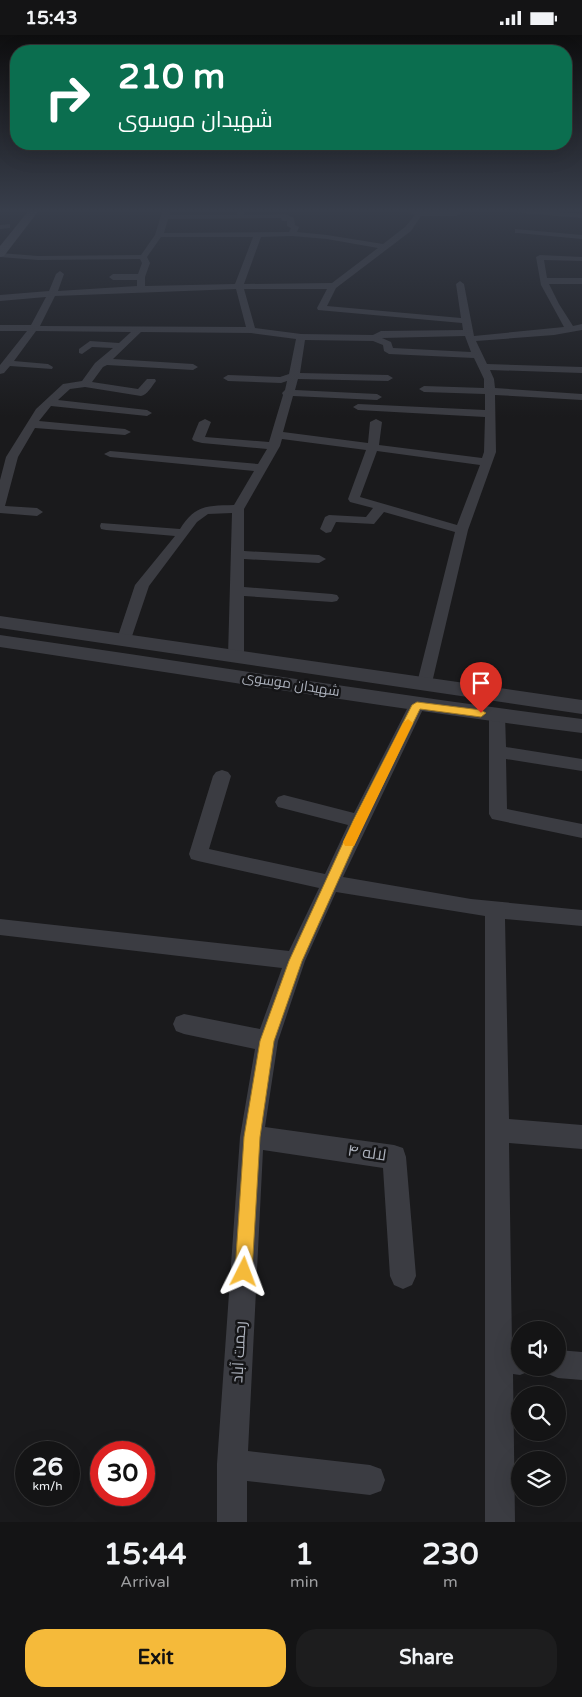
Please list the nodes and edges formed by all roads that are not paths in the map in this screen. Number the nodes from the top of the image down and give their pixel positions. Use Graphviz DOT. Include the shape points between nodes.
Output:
graph roads {
  1 [pos="59,278"];
  2 [pos="141,278"];
  3 [pos="241,278"];
  4 [pos="343,278"];
  5 [pos="545,281"];
  6 [pos="582,281"];
  7 [pos="460,284"];
  8 [pos="239,285"];
  9 [pos="333,286"];
  10 [pos="182,287"];
  11 [pos="141,288"];
  12 [pos="54,293"];
  13 [pos="179,297"];
  14 [pos="0,298"];
  15 [pos="582,327"];
  16 [pos="0,328"];
  17 [pos="33,329"];
  18 [pos="139,329"];
  19 [pos="570,329"];
  20 [pos="251,330"];
  21 [pos="468,331"];
  22 [pos="301,337"];
  23 [pos="375,338"];
  24 [pos="122,346"];
  25 [pos="82,351"];
  26 [pos="477,355"];
  27 [pos="105,362"];
  28 [pos="3,367"];
  29 [pos="48,367"];
  30 [pos="193,367"];
  31 [pos="483,367"];
  32 [pos="582,370"];
  33 [pos="294,376"];
  34 [pos="228,378"];
  35 [pos="388,378"];
  36 [pos="151,381"];
  37 [pos="85,383"];
  38 [pos="424,389"];
  39 [pos="488,391"];
  40 [pos="287,393"];
  41 [pos="381,397"];
  42 [pos="582,397"];
  43 [pos="48,402"];
  44 [pos="358,407"];
  45 [pos="147,413"];
  46 [pos="491,414"];
  47 [pos="205,422"];
  48 [pos="376,422"];
  49 [pos="33,424"];
  50 [pos="125,432"];
  51 [pos="275,441"];
  52 [pos="373,447"];
  53 [pos="110,454"];
  54 [pos="486,462"];
  55 [pos="261,468"];
  56 [pos="0,504"];
  57 [pos="381,507"];
  58 [pos="0,509"];
  59 [pos="238,509"];
  60 [pos="38,513"];
  61 [pos="106,526"];
  62 [pos="326,529"];
  63 [pos="462,530"];
  64 [pos="184,533"];
  65 [pos="237,555"];
  66 [pos="319,559"];
  67 [pos="237,591"];
  68 [pos="332,598"];
  69 [pos="0,622"];
  70 [pos="0,641"];
  71 [pos="124,641"];
  72 [pos="236,656"];
  73 [pos="421,694"];
  74 [pos="582,707"];
  75 [pos="497,715"];
  76 [pos="582,726"];
  77 [pos="497,752"];
  78 [pos="582,765"];
  79 [pos="222,776"];
  80 [pos="284,802"];
  81 [pos="359,821"];
  82 [pos="582,831"];
  83 [pos="331,883"];
  84 [pos="495,909"];
  85 [pos="582,919"];
  86 [pos="0,927"];
  87 [pos="296,961"];
  88 [pos="184,1024"];
  89 [pos="267,1041"];
  90 [pos="496,1130"];
  91 [pos="252,1137"];
  92 [pos="582,1137"];
  93 [pos="403,1276"];
  94 [pos="509,1360"];
  95 [pos="566,1365"];
  96 [pos="582,1366"];
  97 [pos="232,1464"];
  98 [pos="370,1480"];
  99 [pos="232,1522"];
  100 [pos="500,1522"];
  1 -- 12 [label="street"];
  2 -- 11 [label="street"];
  3 -- 8 [label="street"];
  4 -- 9 [label="street"];
  5 -- 6 [label="street"];
  5 -- 19 [label="street"];
  7 -- 21 [label="street, رحمت آباد"];
  8 -- 9 [label="street"];
  8 -- 10 [label="street"];
  8 -- 20 [label="street"];
  9 -- 21 [label="street" via="321,308"];
  10 -- 11 [label="street"];
  10 -- 13 [label="street"];
  11 -- 12 [label="street"];
  12 -- 14 [label="street"];
  12 -- 17 [label="street"];
  15 -- 19 [label="street"];
  16 -- 17 [label="street"];
  17 -- 18 [label="street"];
  17 -- 28 [label="street"];
  18 -- 20 [label="street"];
  18 -- 24 [label="street"];
  19 -- 21 [label="street"];
  20 -- 22 [label="street"];
  21 -- 23 [label="street" via="381,334"];
  21 -- 26 [label="street, رحمت آباد"];
  22 -- 23 [label="street"];
  22 -- 33 [label="street"];
  23 -- 26 [label="street" via="388,344 389,351"];
  24 -- 25 [label="street" via="90,344"];
  24 -- 27 [label="street"];
  26 -- 31 [label="street, رحمت آباد"];
  27 -- 30 [label="street"];
  27 -- 37 [label="street"];
  28 -- 29 [label="street"];
  31 -- 32 [label="street"];
  31 -- 39 [label="street, رحمت آباد" via="489,379"];
  33 -- 34 [label="street" via="281,380"];
  33 -- 35 [label="street"];
  33 -- 40 [label="street"];
  36 -- 37 [label="street" via="141,393"];
  37 -- 43 [label="street" via="67,386"];
  38 -- 39 [label="street"];
  39 -- 42 [label="street"];
  39 -- 46 [label="street, رحمت آباد"];
  40 -- 41 [label="street"];
  40 -- 51 [label="street"];
  43 -- 45 [label="street"];
  43 -- 49 [label="street" via="40,409"];
  44 -- 46 [label="street"];
  46 -- 54 [label="street, رحمت آباد" via="490,452"];
  47 -- 51 [label="street" via="198,439"];
  48 -- 52 [label="street"];
  49 -- 50 [label="street"];
  49 -- 56 [label="street" via="12,457"];
  51 -- 52 [label="street"];
  51 -- 55 [label="street"];
  52 -- 54 [label="street"];
  52 -- 57 [label="street" via="354,499"];
  53 -- 55 [label="street"];
  54 -- 63 [label="street, رحمت آباد"];
  55 -- 59 [label="street"];
  57 -- 62 [label="street" via="369,521 334,518"];
  57 -- 63 [label="street"];
  58 -- 60 [label="street"];
  59 -- 64 [label="street" via="205,510 192,520"];
  59 -- 65 [label="street"];
  61 -- 64 [label="street"];
  63 -- 73 [label="street, رحمت آباد"];
  64 -- 71 [label="street" via="142,585"];
  65 -- 66 [label="street"];
  65 -- 67 [label="street"];
  67 -- 68 [label="street"];
  67 -- 72 [label="street"];
  69 -- 71 [label="street, شهیدان موسوی"];
  70 -- 73 [label="street, شهیدان موسوی" via="320,688"];
  71 -- 72 [label="street, شهیدان موسوی"];
  72 -- 73 [label="street, شهیدان موسوی"];
  73 -- 74 [label="street, شهیدان موسوی"];
  73 -- 75 [label="street, شهیدان موسوی"];
  73 -- 81 [label="street, رحمت آباد"];
  75 -- 76 [label="street, شهیدان موسوی"];
  75 -- 77 [label="street"];
  77 -- 78 [label="street"];
  77 -- 82 [label="street" via="498,814"];
  79 -- 83 [label="street" via="198,854"];
  80 -- 81 [label="street"];
  81 -- 83 [label="street, رحمت آباد"];
  83 -- 84 [label="street"];
  83 -- 87 [label="street, رحمت آباد"];
  84 -- 85 [label="street"];
  84 -- 90 [label="street"];
  86 -- 87 [label="street"];
  87 -- 89 [label="street, رحمت آباد"];
  88 -- 89 [label="street"];
  89 -- 91 [label="street, رحمت آباد"];
  90 -- 92 [label="street"];
  90 -- 94 [label="street"];
  91 -- 93 [label="street, لاله ۴" via="394,1157"];
  91 -- 97 [label="street, رحمت آباد"];
  94 -- 100 [label="street"];
  95 -- 96 [label="street"];
  97 -- 98 [label="street"];
  97 -- 99 [label="street, رحمت آباد"];
}
